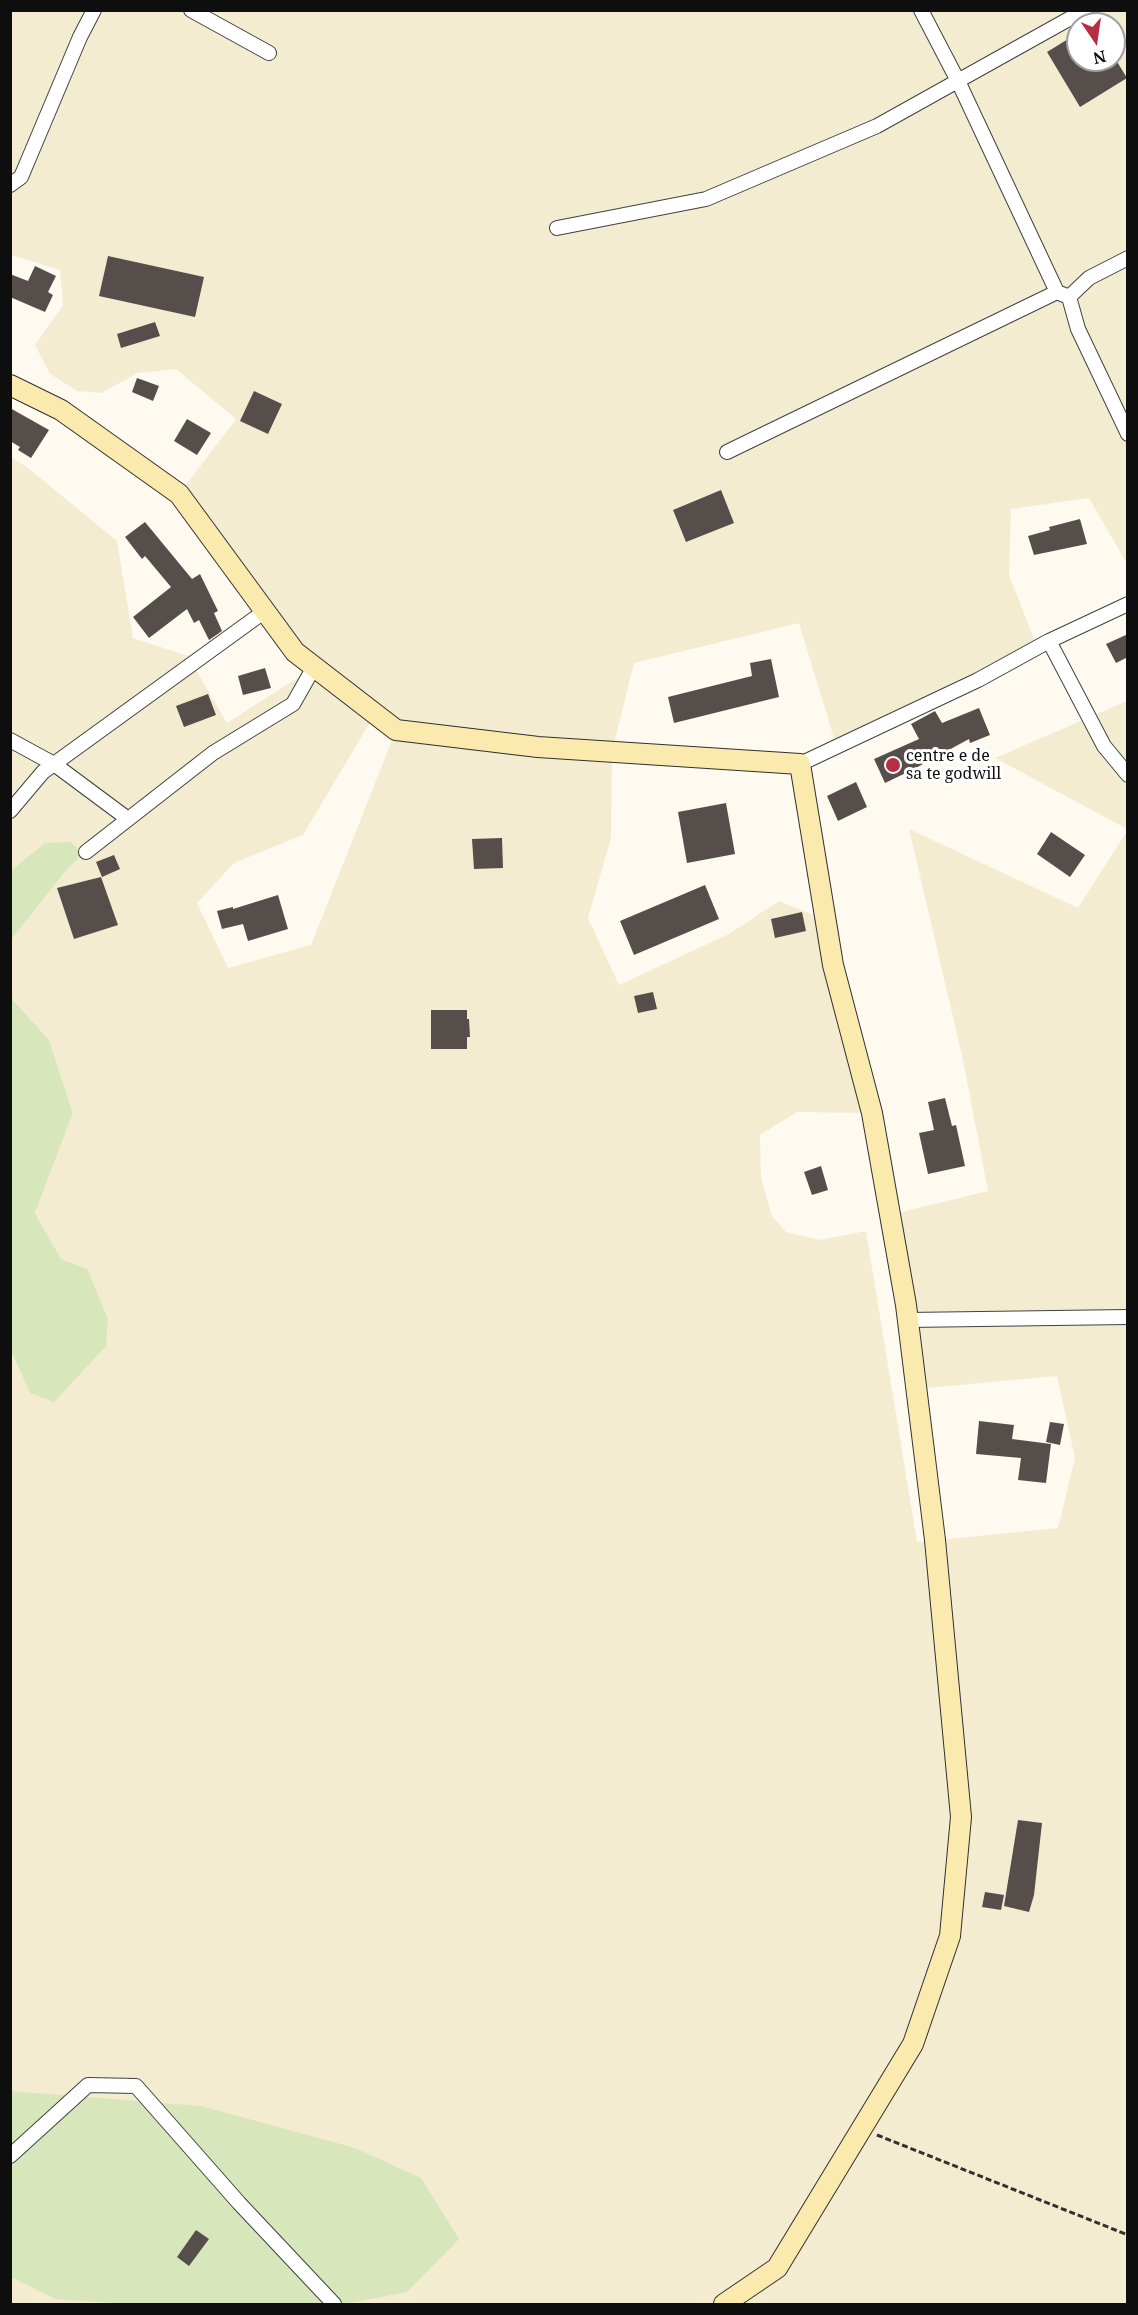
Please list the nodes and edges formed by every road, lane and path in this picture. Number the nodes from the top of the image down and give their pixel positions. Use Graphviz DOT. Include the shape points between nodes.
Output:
graph roads {
  1 [pos="94,10"];
  2 [pos="190,10"];
  3 [pos="921,10"];
  4 [pos="1085,10"];
  5 [pos="269,53"];
  6 [pos="958,81"];
  7 [pos="10,185"];
  8 [pos="557,228"];
  9 [pos="1128,258"];
  10 [pos="1063,294"];
  11 [pos="10,385"];
  12 [pos="1128,434"];
  13 [pos="728,452"];
  14 [pos="1128,604"];
  15 [pos="265,611"];
  16 [pos="1049,641"];
  17 [pos="314,667"];
  18 [pos="10,740"];
  19 [pos="54,764"];
  20 [pos="800,764"];
  21 [pos="1128,775"];
  22 [pos="10,811"];
  23 [pos="128,819"];
  24 [pos="86,852"];
  25 [pos="1128,1317"];
  26 [pos="907,1320"];
  27 [pos="861,2129"];
  28 [pos="10,2156"];
  29 [pos="1128,2235"];
  30 [pos="334,2304"];
  31 [pos="724,2304"];
  1 -- 7 [label="street" via="21,177"];
  2 -- 5 [label="street"];
  3 -- 6 [label="street"];
  4 -- 6 [label="street"];
  6 -- 8 [label="street" via="876,126 706,199"];
  6 -- 10 [label="street"];
  9 -- 10 [label="street"];
  10 -- 12 [label="street"];
  10 -- 13 [label="street"];
  11 -- 15 [label="street" via="62,410 179,494"];
  14 -- 16 [label="street"];
  15 -- 17 [label="street" via="296,652"];
  15 -- 19 [label="street"];
  16 -- 20 [label="street" via="978,680"];
  16 -- 21 [label="street" via="1104,746"];
  17 -- 20 [label="street" via="396,730 537,747"];
  17 -- 23 [label="street" via="293,704 213,753"];
  18 -- 19 [label="street"];
  19 -- 22 [label="street"];
  19 -- 23 [label="street"];
  20 -- 26 [label="street" via="833,964 872,1113"];
  23 -- 24 [label="street"];
  25 -- 26 [label="street"];
  26 -- 27 [label="street" via="935,1540 961,1816 950,1936 913,2044"];
  27 -- 29 [label="path"];
  27 -- 31 [label="street" via="777,2268"];
  28 -- 30 [label="street" via="88,2085 136,2086"];
}
